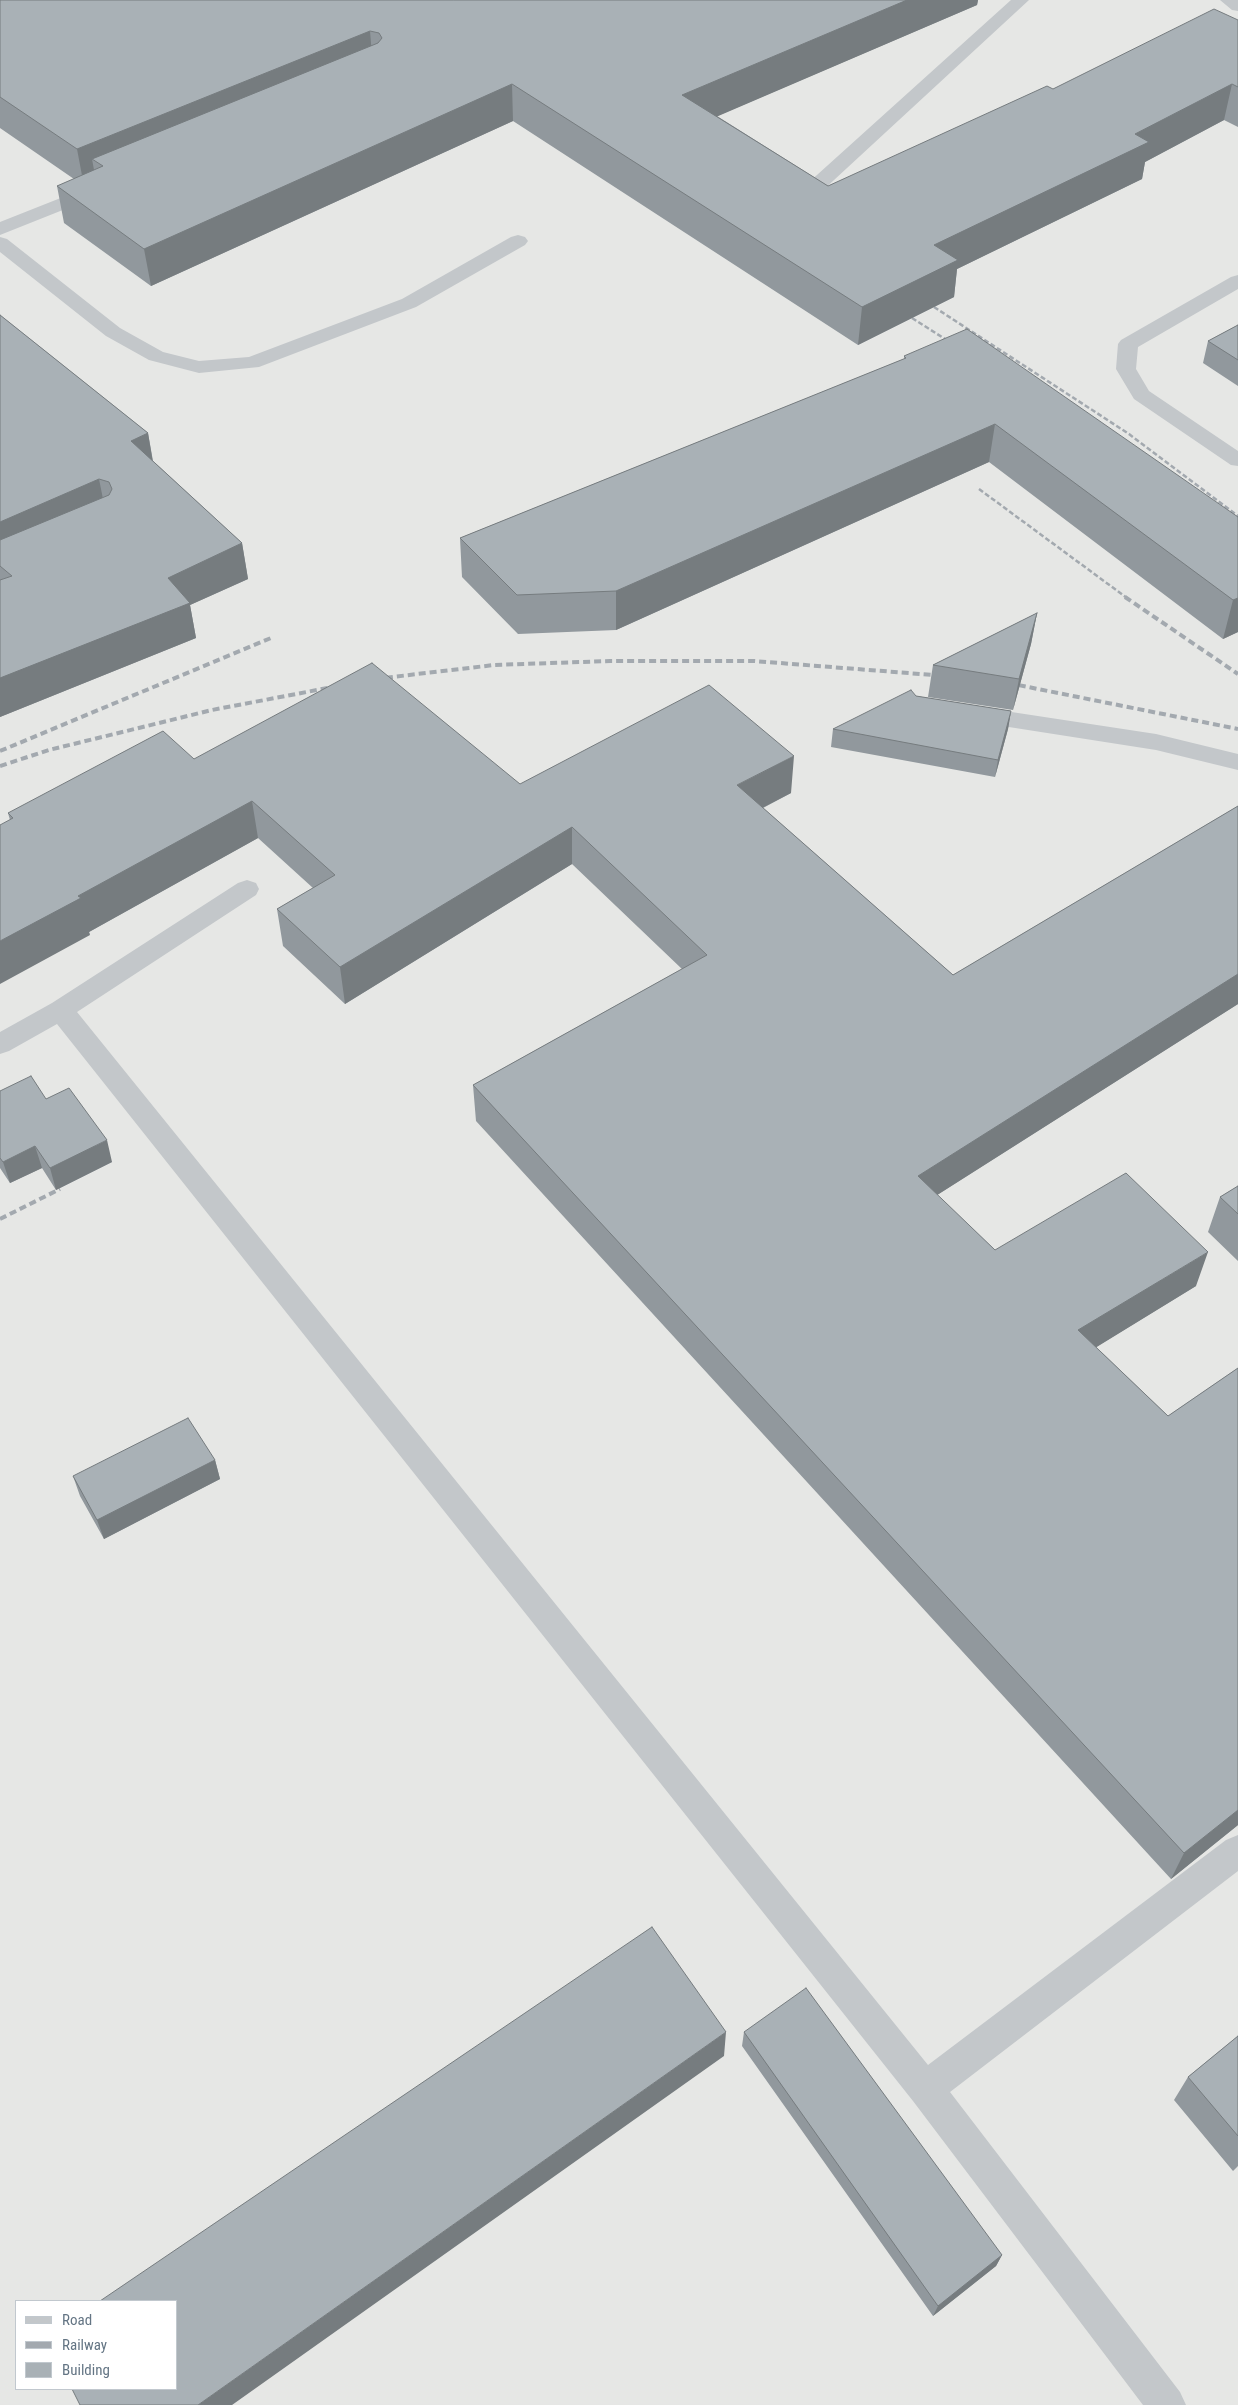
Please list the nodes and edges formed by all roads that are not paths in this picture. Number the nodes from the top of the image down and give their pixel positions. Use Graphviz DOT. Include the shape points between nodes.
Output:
graph roads {
  1 [pos="1021,0"];
  2 [pos="1228,0"];
  3 [pos="1238,6"];
  4 [pos="109,184"];
  5 [pos="814,188"];
  6 [pos="0,229"];
  7 [pos="518,242"];
  8 [pos="0,243"];
  9 [pos="1238,281"];
  10 [pos="1238,460"];
  11 [pos="952,711"];
  12 [pos="1238,762"];
  13 [pos="247,889"];
  14 [pos="61,1010"];
  15 [pos="0,1044"];
  16 [pos="1238,1851"];
  17 [pos="925,2089"];
  18 [pos="1167,2405"];
  1 -- 5 [label="lane"];
  2 -- 3 [label="lane"];
  4 -- 6 [label="lane"];
  7 -- 8 [label="lane" via="409,303 252,363 199,367 156,356 113,332"];
  9 -- 10 [label="lane" via="1128,344 1126,369 1141,395"];
  11 -- 12 [label="lane" via="1156,742"];
  13 -- 14 [label="lane"];
  14 -- 15 [label="lane"];
  14 -- 17 [label="lane"];
  16 -- 17 [label="lane"];
  17 -- 18 [label="lane"];
}
